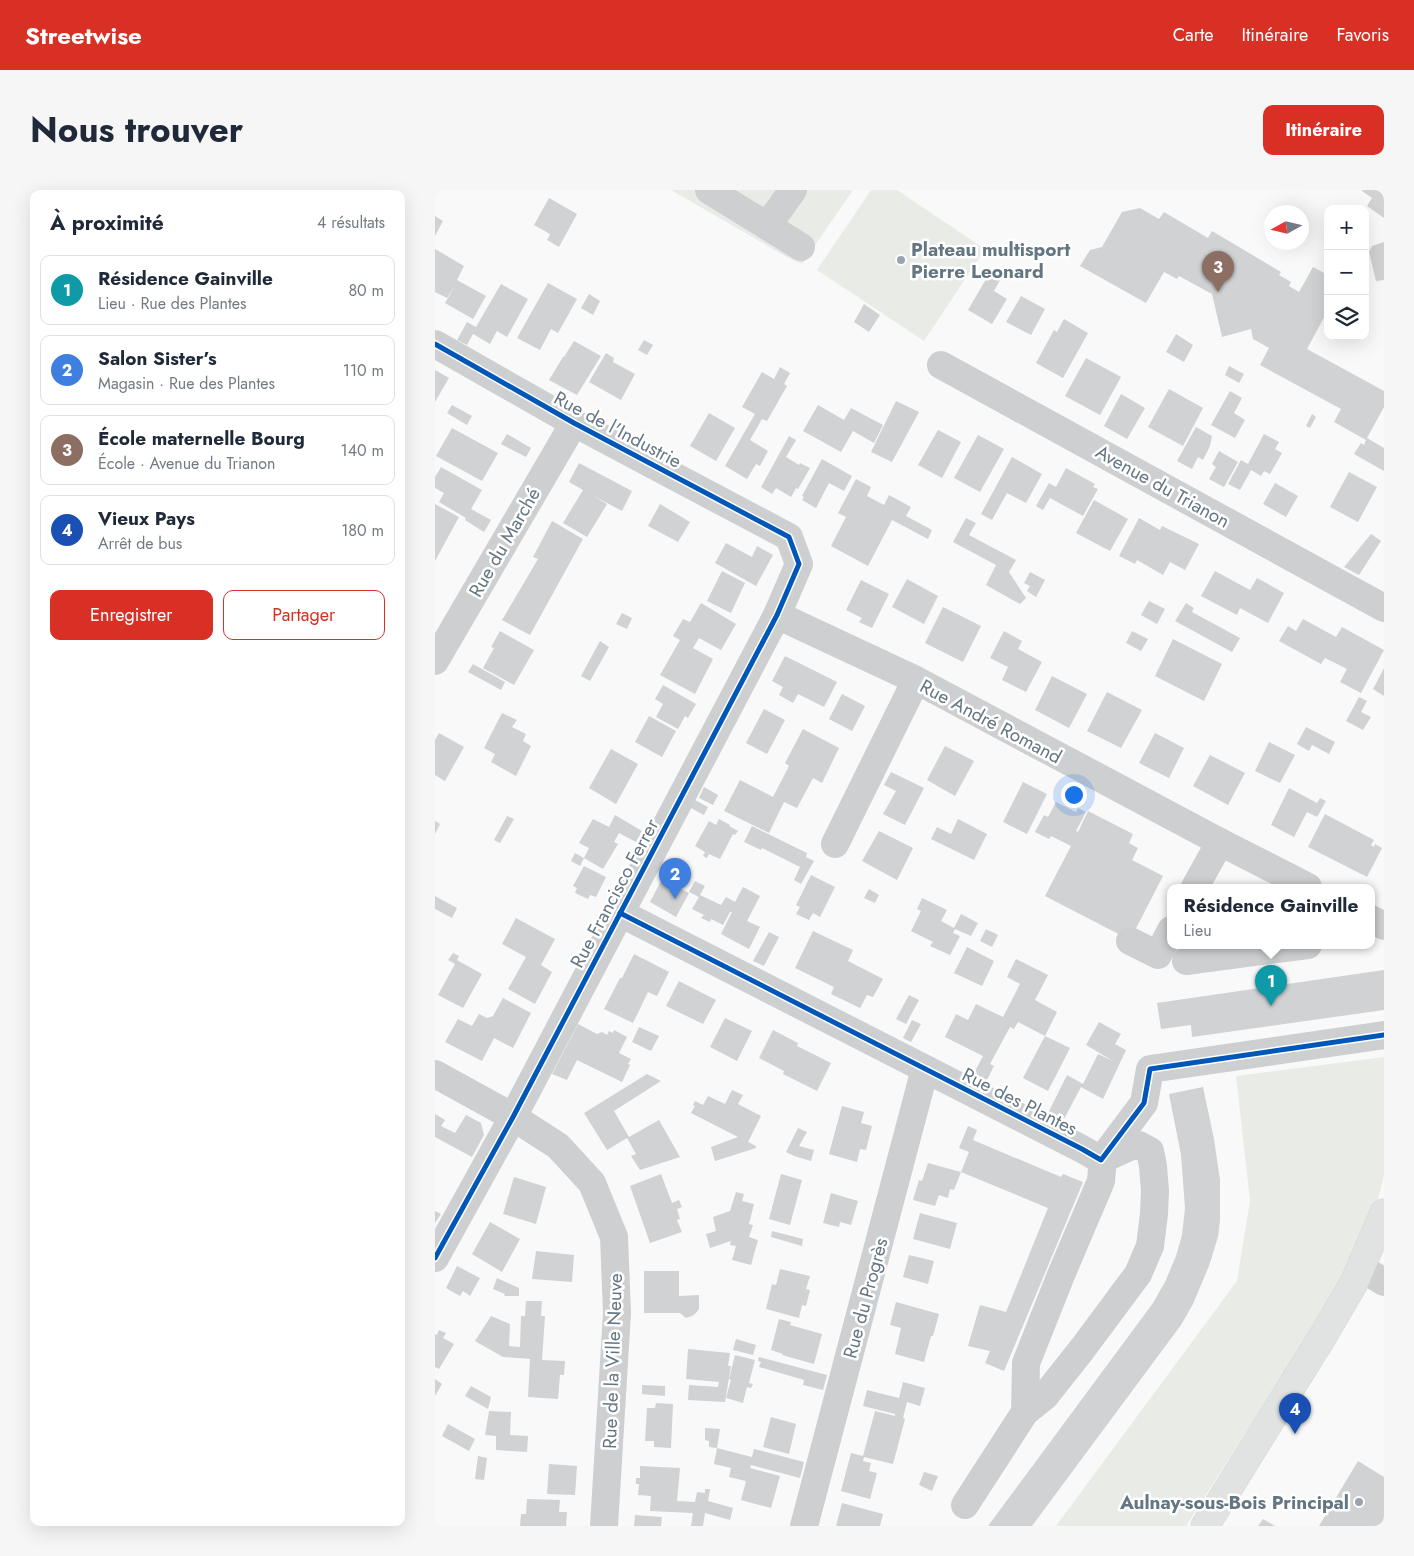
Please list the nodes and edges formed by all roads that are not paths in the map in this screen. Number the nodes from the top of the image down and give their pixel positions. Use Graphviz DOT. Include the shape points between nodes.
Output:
graph roads {
  1 [pos="709,190"];
  2 [pos="793,190"];
  3 [pos="767,226"];
  4 [pos="801,247"];
  5 [pos="435,344"];
  6 [pos="941,365"];
  7 [pos="574,423"];
  8 [pos="789,537"];
  9 [pos="1384,608"];
  10 [pos="777,615"];
  11 [pos="435,661"];
  12 [pos="916,680"];
  13 [pos="1220,842"];
  14 [pos="835,844"];
  15 [pos="1197,884"];
  16 [pos="1303,884"];
  17 [pos="620,913"];
  18 [pos="1167,938"];
  19 [pos="1130,941"];
  20 [pos="1278,949"];
  21 [pos="1186,961"];
  22 [pos="1384,1035"];
  23 [pos="925,1069"];
  24 [pos="435,1074"];
  25 [pos="513,1117"];
  26 [pos="1101,1160"];
  27 [pos="1384,1213"];
  28 [pos="435,1258"];
  29 [pos="1357,1275"];
  30 [pos="1384,1282"];
  31 [pos="1025,1412"];
  32 [pos="965,1505"];
  33 [pos="604,1526"];
  34 [pos="804,1526"];
  35 [pos="1205,1526"];
  1 -- 3 [label="street"];
  2 -- 3 [label="street"];
  3 -- 4 [label="street"];
  5 -- 7 [label="street, Rue de l'Industrie"];
  6 -- 9 [label="street, Avenue du Trianon"];
  7 -- 8 [label="street, Rue de l'Industrie"];
  7 -- 11 [label="street, Rue du Marché"];
  8 -- 10 [label="street, Rue Francisco Ferrer" via="799,564"];
  10 -- 12 [label="street, Rue André Romand"];
  10 -- 17 [label="street, Rue Francisco Ferrer"];
  12 -- 13 [label="street, Rue André Romand"];
  12 -- 14 [label="street"];
  13 -- 15 [label="street"];
  13 -- 16 [label="street, Rue André Romand"];
  17 -- 23 [label="street, Rue des Plantes"];
  17 -- 25 [label="street, Rue Francisco Ferrer"];
  18 -- 19 [label="street" via="1158,955"];
  20 -- 21 [label="street"];
  22 -- 26 [label="street" via="1149,1069 1143,1104"];
  23 -- 26 [label="street, Rue des Plantes"];
  23 -- 34 [label="street, Rue du Progrès"];
  24 -- 25 [label="street, Rue de la Ville Neuve"];
  25 -- 28 [label="street, Rue Francisco Ferrer"];
  25 -- 33 [label="street, Rue de la Ville Neuve" via="558,1146 592,1183 614,1237 617,1313"];
  26 -- 31 [label="street" via="1101,1181 1025,1363"];
  26 -- 31 [label="street" via="1139,1145 1150,1151 1155,1191 1150,1246 1138,1274 1083,1348 1045,1396"];
  27 -- 29 [label="main road"];
  29 -- 30 [label="street"];
  29 -- 35 [label="main road" via="1323,1336"];
  31 -- 32 [label="street"];
}
